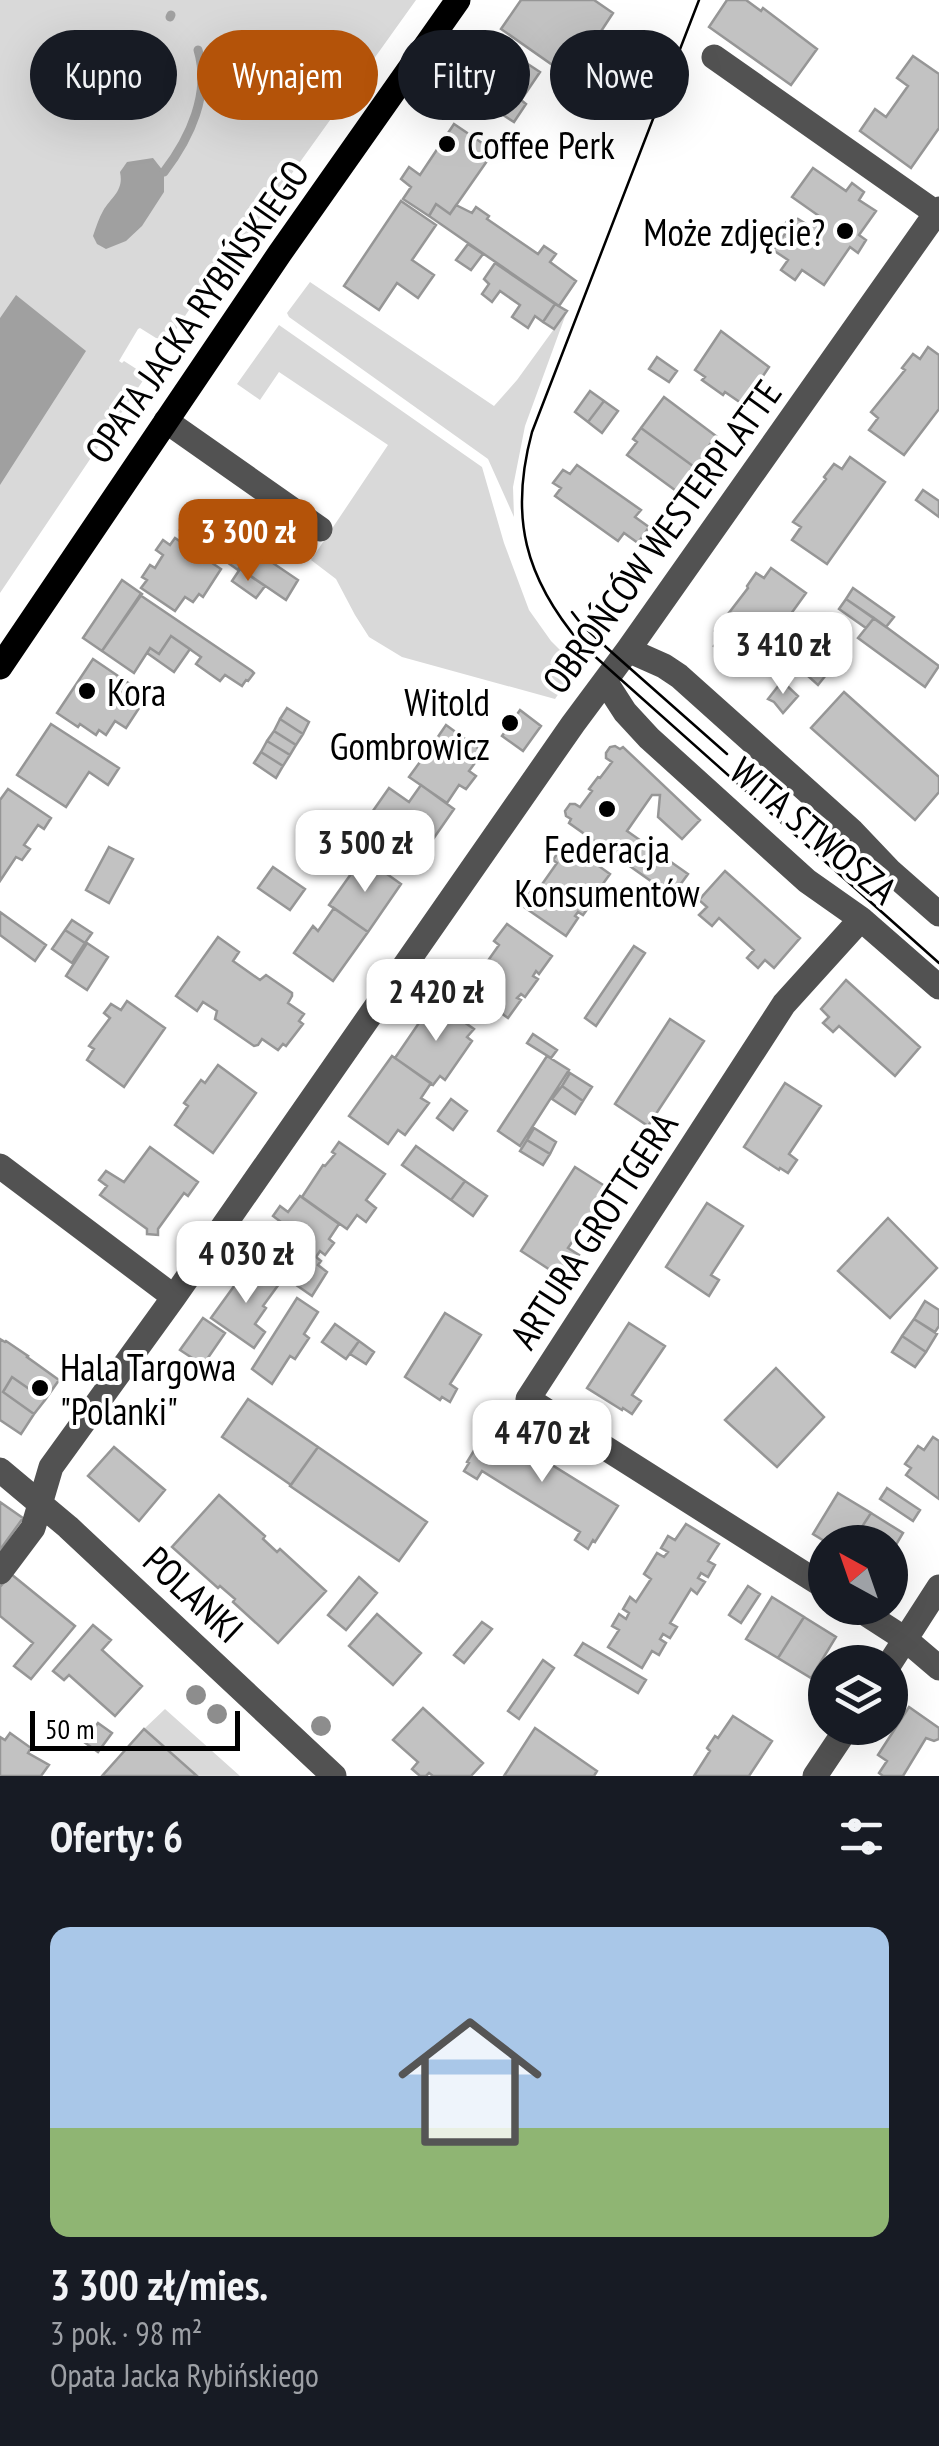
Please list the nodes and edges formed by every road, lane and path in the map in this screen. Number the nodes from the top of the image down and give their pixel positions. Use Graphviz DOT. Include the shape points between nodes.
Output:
graph roads {
  1 [pos="458,0"];
  2 [pos="714,57"];
  3 [pos="937,211"];
  4 [pos="166,420"];
  5 [pos="320,529"];
  6 [pos="628,650"];
  7 [pos="0,667"];
  8 [pos="604,681"];
  9 [pos="934,899"];
  10 [pos="860,918"];
  11 [pos="939,987"];
  12 [pos="0,1166"];
  13 [pos="174,1297"];
  14 [pos="0,1470"];
  15 [pos="40,1502"];
  16 [pos="0,1572"];
  17 [pos="808,1576"];
  18 [pos="939,1587"];
  19 [pos="883,1625"];
  20 [pos="905,1639"];
  21 [pos="901,1645"];
  22 [pos="939,1668"];
  23 [pos="836,1745"];
  24 [pos="334,1776"];
  25 [pos="815,1776"];
  1 -- 4 [label="main road, OPATA JACKA RYBIŃSKIEGO"];
  2 -- 3 [label="street"];
  3 -- 6 [label="street, OBROŃCÓW WESTERPLATTE"];
  4 -- 5 [label="street"];
  4 -- 7 [label="main road, OPATA JACKA RYBIŃSKIEGO"];
  6 -- 8 [label="street, OBROŃCÓW WESTERPLATTE"];
  6 -- 9 [label="street, WITA STWOSZA" via="679,676 892,872"];
  8 -- 10 [label="street, WITA STWOSZA" via="649,738 808,881"];
  8 -- 13 [label="street, OBROŃCÓW WESTERPLATTE"];
  10 -- 11 [label="street, WITA STWOSZA"];
  10 -- 17 [label="street, ARTURA GROTTGERA" via="784,1004 528,1399"];
  12 -- 13 [label="street"];
  13 -- 15 [label="street, OBROŃCÓW WESTERPLATTE" via="51,1468"];
  14 -- 15 [label="street, POLANKI"];
  15 -- 16 [label="street, OBROŃCÓW WESTERPLATTE" via="33,1528"];
  15 -- 24 [label="street, POLANKI"];
  18 -- 20 [label="street"];
  19 -- 20 [label="street"];
  20 -- 21 [label="street"];
  20 -- 22 [label="street"];
  23 -- 25 [label="street"];
}
